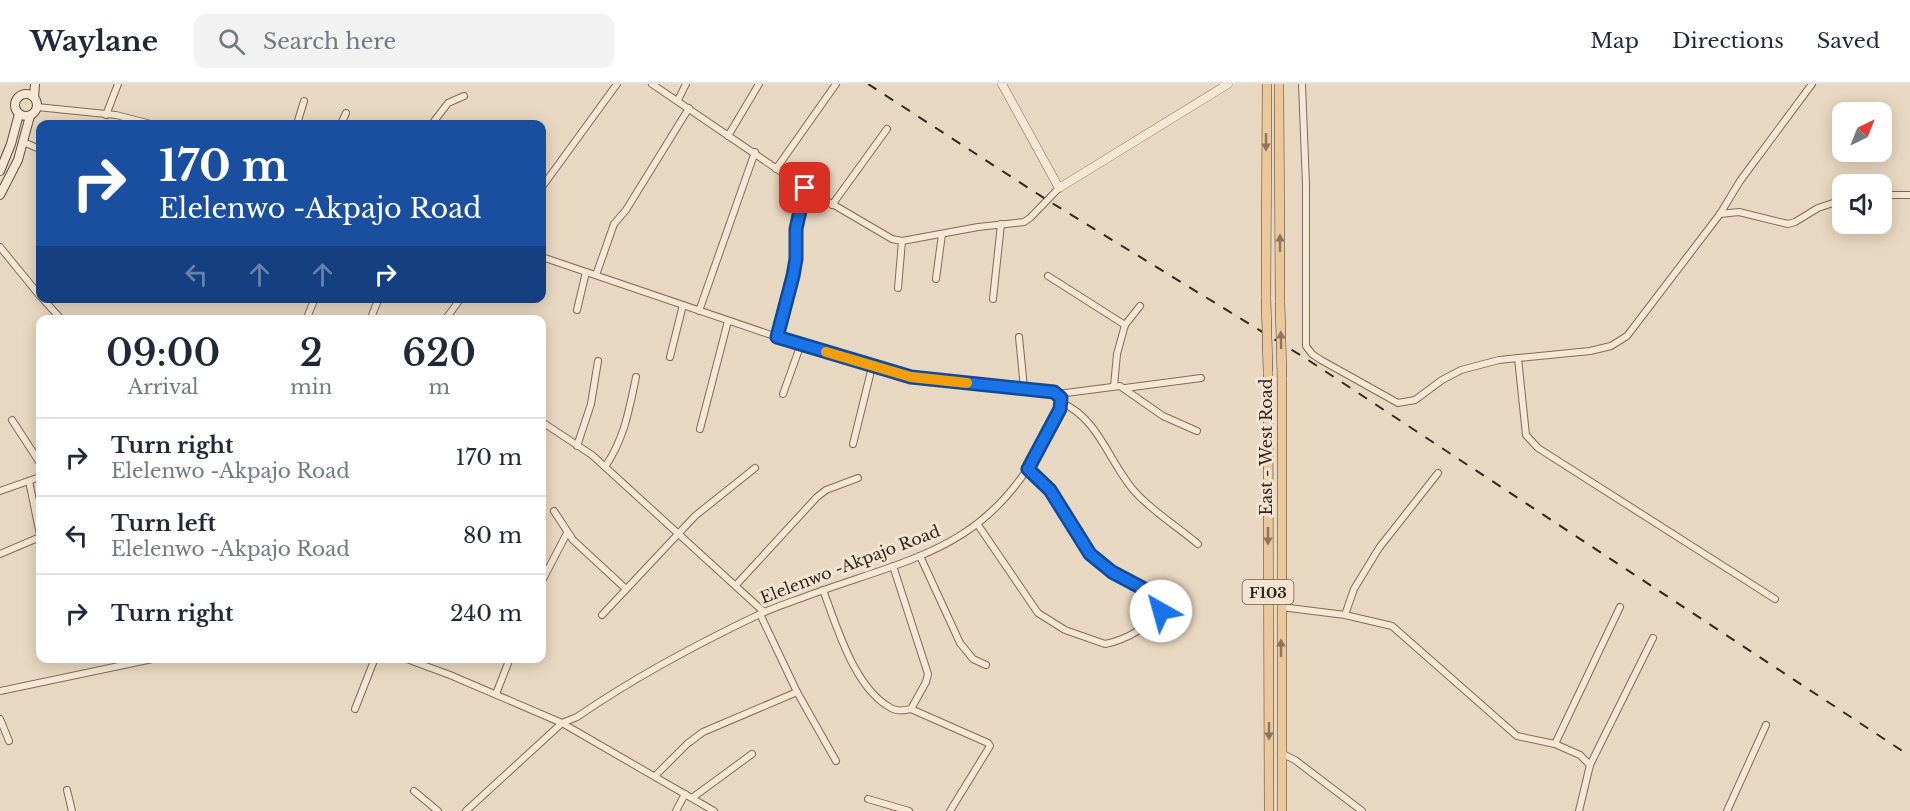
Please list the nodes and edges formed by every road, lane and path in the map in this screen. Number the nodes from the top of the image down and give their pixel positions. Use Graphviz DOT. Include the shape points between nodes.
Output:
graph roads {
  1 [pos="23,84"];
  2 [pos="35,84"];
  3 [pos="118,84"];
  4 [pos="617,84"];
  5 [pos="652,84"];
  6 [pos="686,84"];
  7 [pos="759,84"];
  8 [pos="836,84"];
  9 [pos="1002,84"];
  10 [pos="1228,84"];
  11 [pos="1267,84"];
  12 [pos="1279,84"];
  13 [pos="1302,84"];
  14 [pos="1812,84"];
  15 [pos="22,94"];
  16 [pos="464,96"];
  17 [pos="34,97"];
  18 [pos="678,100"];
  19 [pos="304,101"];
  20 [pos="37,107"];
  21 [pos="689,108"];
  22 [pos="346,113"];
  23 [pos="19,114"];
  24 [pos="106,115"];
  25 [pos="30,116"];
  26 [pos="135,120"];
  27 [pos="298,120"];
  28 [pos="343,120"];
  29 [pos="435,120"];
  30 [pos="886,129"];
  31 [pos="728,136"];
  32 [pos="23,142"];
  33 [pos="36,147"];
  34 [pos="754,152"];
  35 [pos="776,169"];
  36 [pos="0,171"];
  37 [pos="546,182"];
  38 [pos="805,188"];
  39 [pos="1059,188"];
  40 [pos="0,195"];
  41 [pos="1892,195"];
  42 [pos="1910,195"];
  43 [pos="1832,203"];
  44 [pos="832,205"];
  45 [pos="1720,214"];
  46 [pos="1001,224"];
  47 [pos="942,234"];
  48 [pos="902,241"];
  49 [pos="0,247"];
  50 [pos="546,259"];
  51 [pos="586,272"];
  52 [pos="596,275"];
  53 [pos="1048,276"];
  54 [pos="936,279"];
  55 [pos="898,288"];
  56 [pos="36,291"];
  57 [pos="993,299"];
  58 [pos="46,303"];
  59 [pos="682,305"];
  60 [pos="1140,306"];
  61 [pos="577,310"];
  62 [pos="699,311"];
  63 [pos="57,315"];
  64 [pos="728,321"];
  65 [pos="1125,325"];
  66 [pos="777,337"];
  67 [pos="1019,337"];
  68 [pos="801,344"];
  69 [pos="670,357"];
  70 [pos="1518,358"];
  71 [pos="598,361"];
  72 [pos="872,367"];
  73 [pos="636,377"];
  74 [pos="1201,378"];
  75 [pos="1114,386"];
  76 [pos="1024,388"];
  77 [pos="1125,388"];
  78 [pos="783,394"];
  79 [pos="1058,394"];
  80 [pos="1062,403"];
  81 [pos="12,420"];
  82 [pos="546,426"];
  83 [pos="700,429"];
  84 [pos="1197,431"];
  85 [pos="854,444"];
  86 [pos="578,446"];
  87 [pos="36,457"];
  88 [pos="605,466"];
  89 [pos="754,468"];
  90 [pos="1028,469"];
  91 [pos="1438,473"];
  92 [pos="36,478"];
  93 [pos="858,478"];
  94 [pos="29,481"];
  95 [pos="0,491"];
  96 [pos="554,511"];
  97 [pos="36,516"];
  98 [pos="978,525"];
  99 [pos="567,533"];
  100 [pos="679,533"];
  101 [pos="36,538"];
  102 [pos="1198,544"];
  103 [pos="0,554"];
  104 [pos="920,556"];
  105 [pos="893,566"];
  106 [pos="546,573"];
  107 [pos="736,585"];
  108 [pos="626,589"];
  109 [pos="823,590"];
  110 [pos="1775,599"];
  111 [pos="1281,607"];
  112 [pos="1620,607"];
  113 [pos="762,613"];
  114 [pos="602,615"];
  115 [pos="1345,615"];
  116 [pos="1653,638"];
  117 [pos="133,663"];
  118 [pos="373,663"];
  119 [pos="417,663"];
  120 [pos="508,663"];
  121 [pos="986,665"];
  122 [pos="0,691"];
  123 [pos="797,692"];
  124 [pos="496,694"];
  125 [pos="355,709"];
  126 [pos="911,709"];
  127 [pos="0,719"];
  128 [pos="562,723"];
  129 [pos="1766,725"];
  130 [pos="9,741"];
  131 [pos="1555,744"];
  132 [pos="1281,753"];
  133 [pos="752,754"];
  134 [pos="836,761"];
  135 [pos="1590,765"];
  136 [pos="655,776"];
  137 [pos="67,790"];
  138 [pos="414,791"];
  139 [pos="689,796"];
  140 [pos="867,799"];
  141 [pos="72,811"];
  142 [pos="438,811"];
  143 [pos="466,811"];
  144 [pos="676,811"];
  145 [pos="714,811"];
  146 [pos="909,811"];
  147 [pos="950,811"];
  148 [pos="1269,811"];
  149 [pos="1282,811"];
  150 [pos="1362,811"];
  151 [pos="1579,811"];
  152 [pos="1727,811"];
  1 -- 15 [label="main road"];
  2 -- 17 [label="main road"];
  3 -- 24 [label="street"];
  4 -- 37 [label="street"];
  5 -- 18 [label="street"];
  6 -- 18 [label="street"];
  7 -- 31 [label="street"];
  8 -- 35 [label="street"];
  9 -- 39 [label="street"];
  10 -- 39 [label="street"];
  11 -- 148 [label="main road, East - West Road / F103, one-way, bridge"];
  111 -- 12 [label="main road, East - West Road / F103, one-way, bridge"];
  13 -- 70 [label="street" via="1306,346 1312,354 1398,403 1415,400 1461,370"];
  14 -- 45 [label="street"];
  15 -- 17 [label="main road"];
  15 -- 23 [label="main road" via="15,104"];
  16 -- 29 [label="street" via="448,103"];
  17 -- 20 [label="main road"];
  18 -- 21 [label="street"];
  19 -- 27 [label="street"];
  20 -- 24 [label="street"];
  20 -- 25 [label="main road"];
  21 -- 31 [label="street"];
  21 -- 52 [label="street" via="614,224"];
  22 -- 28 [label="street"];
  23 -- 25 [label="main road"];
  23 -- 36 [label="main road"];
  24 -- 26 [label="street"];
  25 -- 32 [label="main road"];
  30 -- 44 [label="street"];
  31 -- 34 [label="street"];
  32 -- 33 [label="street"];
  32 -- 40 [label="main road"];
  34 -- 35 [label="street"];
  34 -- 62 [label="street"];
  35 -- 38 [label="street"];
  38 -- 44 [label="street"];
  38 -- 66 [label="street" via="796,229 793,276"];
  39 -- 46 [label="street" via="1030,218"];
  41 -- 42 [label="street"];
  43 -- 45 [label="street" via="1788,224 1739,212"];
  44 -- 48 [label="street"];
  45 -- 70 [label="street" via="1627,336 1611,346 1590,351"];
  46 -- 47 [label="street"];
  46 -- 57 [label="street"];
  47 -- 48 [label="street"];
  47 -- 54 [label="street"];
  48 -- 55 [label="street"];
  49 -- 56 [label="street"];
  50 -- 51 [label="street"];
  51 -- 52 [label="street"];
  51 -- 61 [label="street"];
  52 -- 59 [label="street"];
  53 -- 65 [label="street"];
  58 -- 63 [label="street"];
  59 -- 62 [label="street"];
  59 -- 69 [label="street"];
  60 -- 65 [label="street"];
  62 -- 64 [label="street"];
  64 -- 66 [label="street"];
  64 -- 83 [label="street"];
  65 -- 75 [label="street" via="1116,354"];
  66 -- 68 [label="street"];
  67 -- 76 [label="street"];
  68 -- 72 [label="street"];
  68 -- 78 [label="street"];
  70 -- 110 [label="street" via="1527,435 1538,448"];
  71 -- 86 [label="street" via="591,404"];
  72 -- 76 [label="street" via="930,380"];
  72 -- 85 [label="street"];
  73 -- 88 [label="street" via="625,428"];
  74 -- 77 [label="street"];
  75 -- 77 [label="street"];
  75 -- 79 [label="street"];
  76 -- 79 [label="street"];
  77 -- 84 [label="street" via="1163,416"];
  79 -- 80 [label="street"];
  80 -- 90 [label="street, Elelenwo -Akpajo Road"];
  80 -- 102 [label="street" via="1091,425 1138,495"];
  81 -- 87 [label="street"];
  82 -- 86 [label="street"];
  86 -- 88 [label="street"];
  88 -- 100 [label="street"];
  89 -- 100 [label="street"];
  90 -- 98 [label="street, Elelenwo -Akpajo Road" via="999,506"];
  90 -- 98 [label="street" via="1050,490 1090,554 1112,572 1146,590 1161,605 1158,616 1105,644 1065,630 1038,613"];
  91 -- 115 [label="street" via="1379,548 1354,589"];
  92 -- 94 [label="street"];
  93 -- 107 [label="street" via="817,497"];
  94 -- 95 [label="street"];
  94 -- 97 [label="street"];
  96 -- 99 [label="street"];
  98 -- 104 [label="street, Elelenwo -Akpajo Road"];
  99 -- 106 [label="street"];
  99 -- 108 [label="street"];
  100 -- 107 [label="street"];
  100 -- 108 [label="street"];
  101 -- 103 [label="street"];
  104 -- 105 [label="street, Elelenwo -Akpajo Road"];
  104 -- 121 [label="street" via="960,643 973,659"];
  105 -- 109 [label="street, Elelenwo -Akpajo Road"];
  105 -- 126 [label="street" via="928,674"];
  107 -- 113 [label="street"];
  108 -- 114 [label="street"];
  109 -- 113 [label="street, Elelenwo -Akpajo Road"];
  109 -- 126 [label="street" via="843,645 865,684 893,709"];
  111 -- 115 [label="street"];
  132 -- 111 [label="main road, East - West Road / F103, one-way"];
  112 -- 131 [label="street"];
  113 -- 123 [label="street"];
  113 -- 128 [label="street, Elelenwo -Akpajo Road" via="670,659"];
  115 -- 131 [label="street" via="1392,626 1517,736"];
  116 -- 135 [label="street"];
  117 -- 122 [label="street"];
  118 -- 125 [label="street"];
  119 -- 124 [label="street"];
  120 -- 124 [label="street"];
  123 -- 134 [label="street"];
  123 -- 136 [label="street" via="703,732"];
  124 -- 128 [label="street"];
  126 -- 147 [label="street" via="990,746"];
  127 -- 130 [label="street"];
  128 -- 136 [label="street"];
  128 -- 143 [label="street, Elelenwo -Akpajo Road"];
  129 -- 152 [label="street"];
  131 -- 135 [label="street" via="1580,755"];
  132 -- 149 [label="main road, East - West Road / F103"];
  132 -- 150 [label="street"];
  133 -- 139 [label="street"];
  135 -- 151 [label="street"];
  136 -- 139 [label="street"];
  137 -- 141 [label="street"];
  138 -- 142 [label="street"];
  139 -- 144 [label="street"];
  139 -- 145 [label="street"];
  140 -- 146 [label="street"];
}
